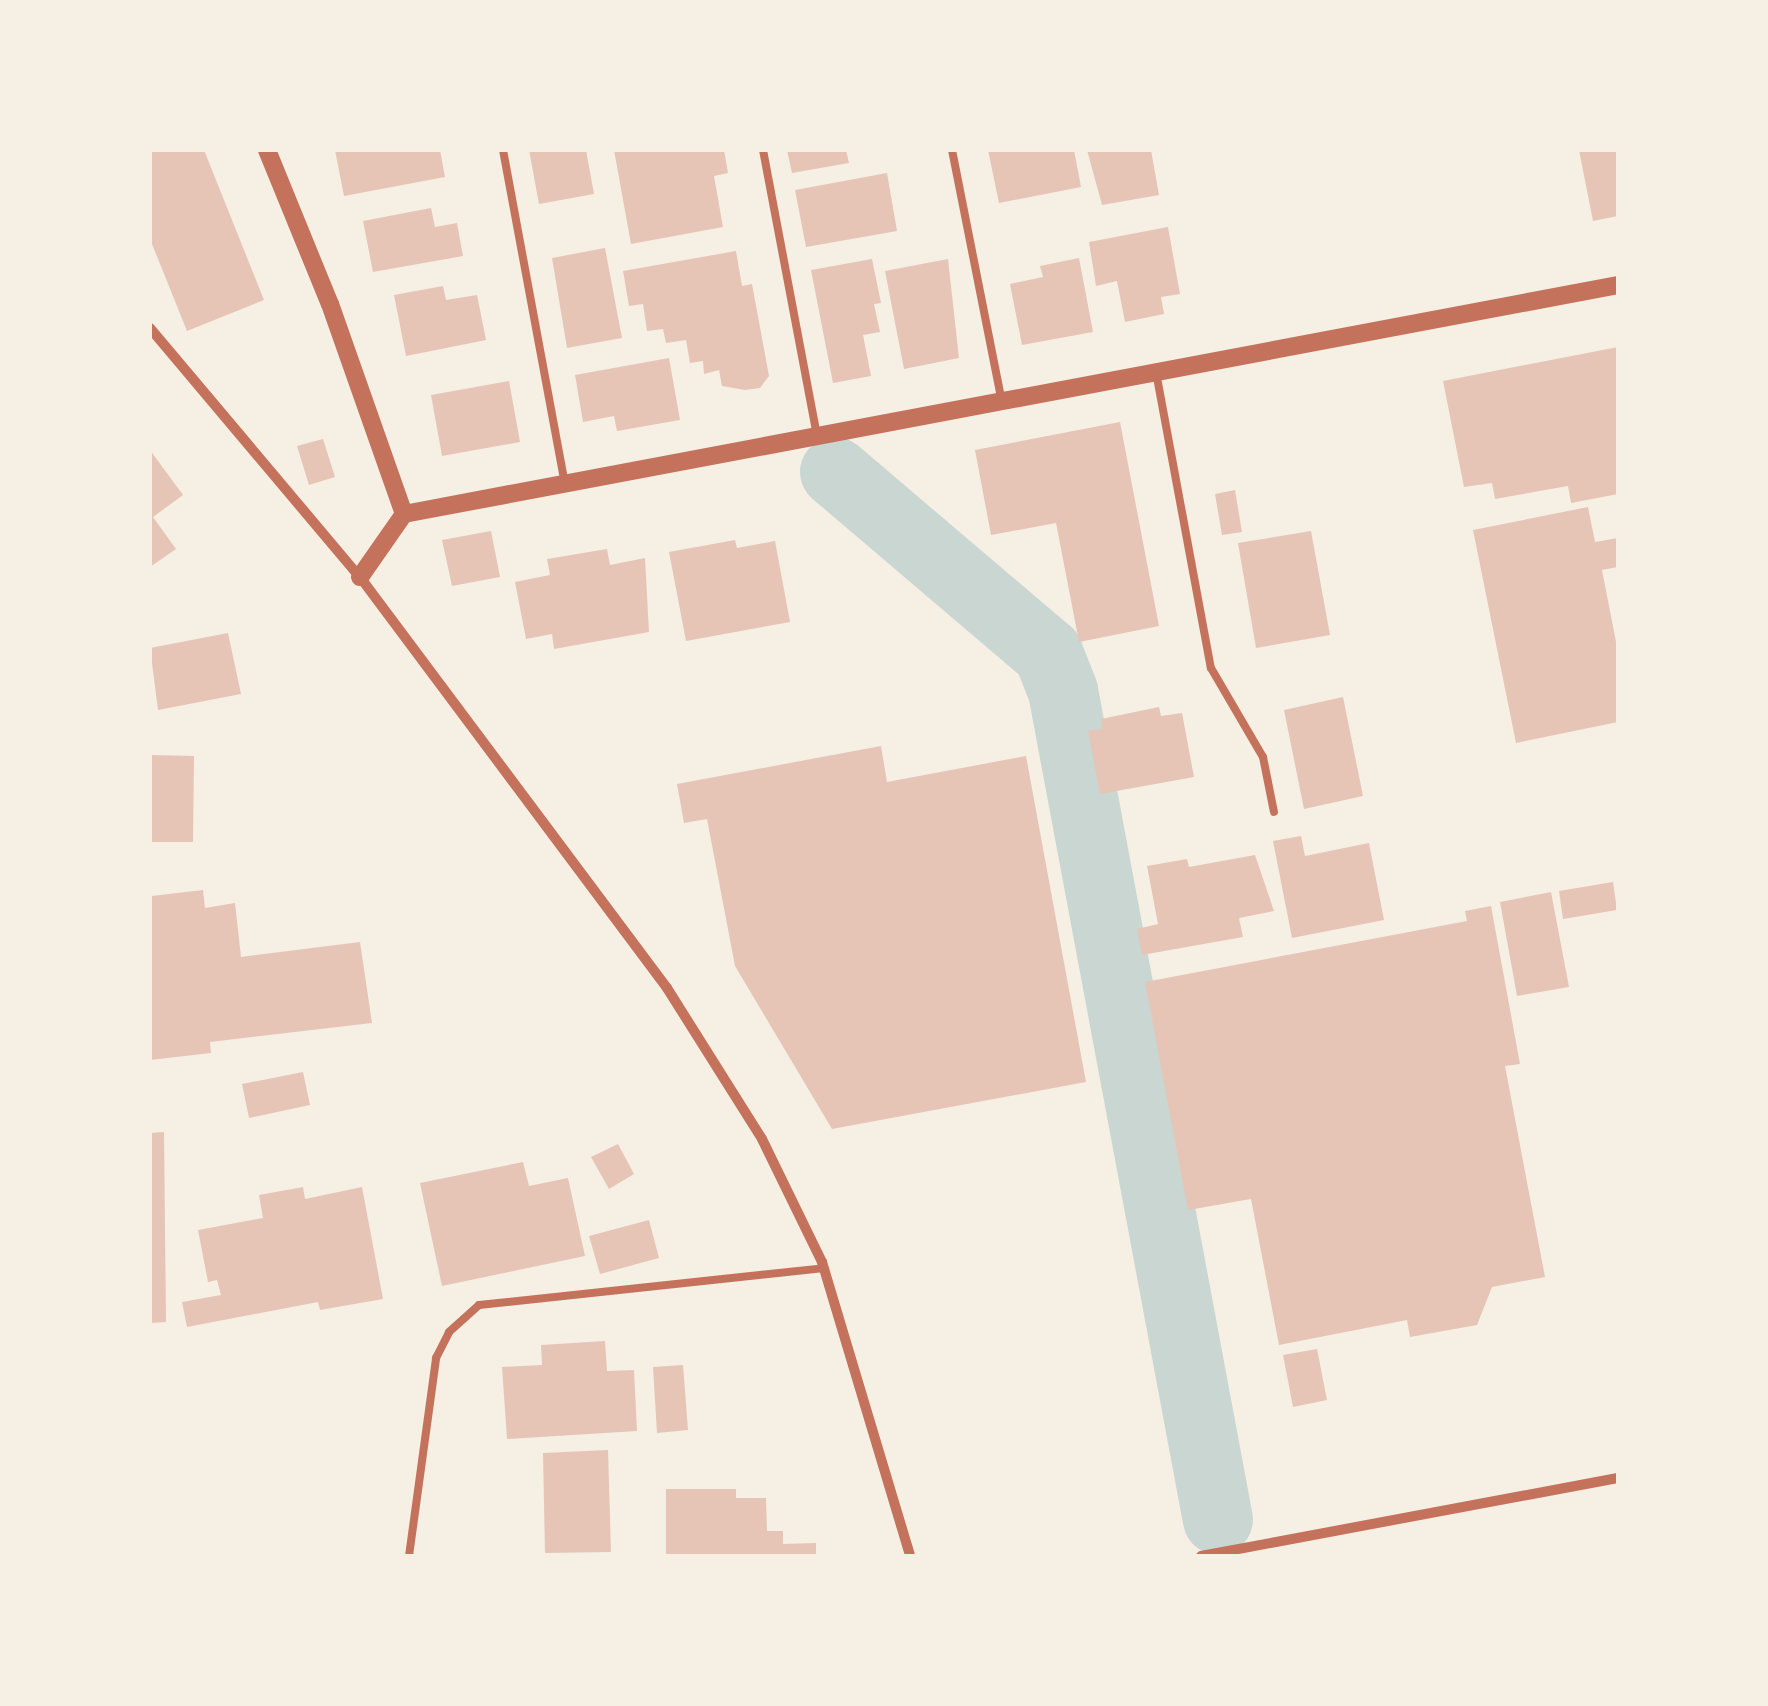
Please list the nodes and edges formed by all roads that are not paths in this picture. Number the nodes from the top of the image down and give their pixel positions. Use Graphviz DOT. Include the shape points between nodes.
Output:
graph roads {
  1 [pos="266,150"];
  2 [pos="503,150"];
  3 [pos="763,150"];
  4 [pos="952,150"];
  5 [pos="1618,285"];
  6 [pos="150,328"];
  7 [pos="1156,372"];
  8 [pos="1002,402"];
  9 [pos="818,436"];
  10 [pos="564,484"];
  11 [pos="404,514"];
  12 [pos="360,577"];
  13 [pos="1274,812"];
  14 [pos="824,1268"];
  15 [pos="1618,1478"];
  16 [pos="409,1556"];
  17 [pos="910,1556"];
  18 [pos="1202,1556"];
  1 -- 11 [label="street" via="330,304"];
  2 -- 10 [label="lane"];
  3 -- 9 [label="lane"];
  4 -- 8 [label="lane"];
  5 -- 7 [label="street"];
  6 -- 12 [label="street"];
  7 -- 8 [label="street"];
  7 -- 13 [label="lane" via="1211,668 1264,757"];
  8 -- 9 [label="street"];
  9 -- 10 [label="street"];
  10 -- 11 [label="street"];
  11 -- 12 [label="street"];
  12 -- 14 [label="street" via="667,988 762,1139"];
  14 -- 16 [label="lane" via="479,1306 449,1332 436,1358"];
  14 -- 17 [label="street"];
  15 -- 18 [label="street"];
}
